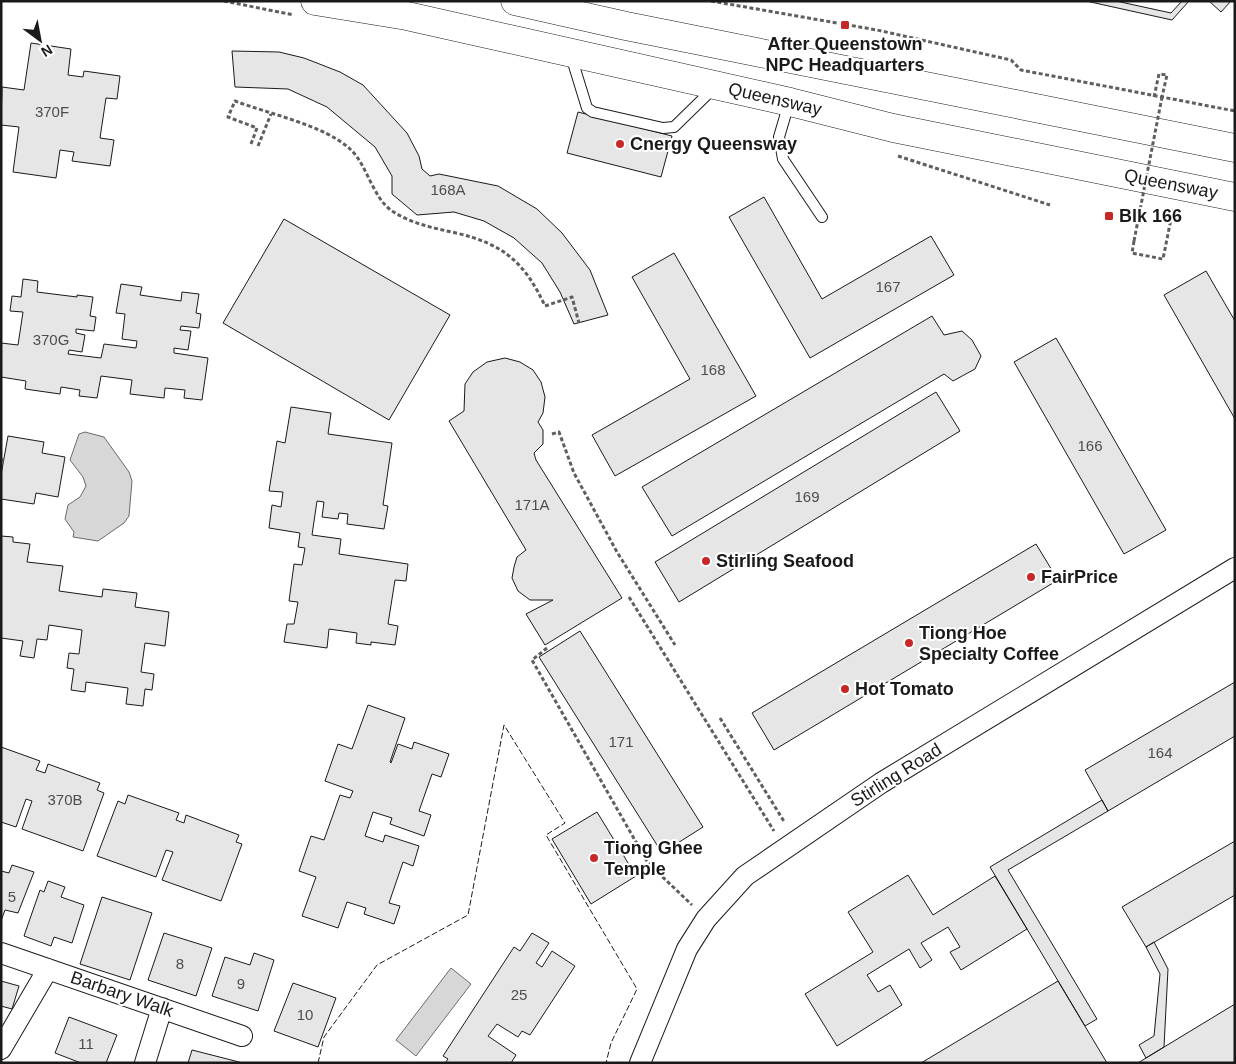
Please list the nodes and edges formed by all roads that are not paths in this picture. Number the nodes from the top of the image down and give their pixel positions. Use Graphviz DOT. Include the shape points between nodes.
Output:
graph roads {
  1 [pos="315,1"];
  2 [pos="515,1"];
  3 [pos="398,9"];
  4 [pos="570,52"];
  5 [pos="716,86"];
  6 [pos="790,102"];
  7 [pos="1235,148"];
  8 [pos="1235,197"];
  9 [pos="822,217"];
  10 [pos="1235,568"];
  11 [pos="1,953"];
  12 [pos="48,969"];
  13 [pos="162,1008"];
  14 [pos="242,1036"];
  15 [pos="1,1050"];
  16 [pos="145,1063"];
  17 [pos="640,1063"];
  1 -- 3 [label="main road, Queensway"];
  2 -- 7 [label="main road"];
  3 -- 4 [label="main road, Queensway"];
  4 -- 5 [label="main road, Queensway"];
  4 -- 5 [label="lane" via="587,108 593,112 663,128 674,127"];
  5 -- 6 [label="main road, Queensway"];
  6 -- 8 [label="main road, Queensway" via="893,128"];
  6 -- 9 [label="lane" via="779,137 783,159"];
  10 -- 17 [label="street, Stirling Road" via="881,783 745,876 706,919 687,949"];
  11 -- 12 [label="street, Barbary Walk"];
  12 -- 13 [label="street, Barbary Walk"];
  12 -- 15 [label="street"];
  13 -- 14 [label="street, Barbary Walk"];
  13 -- 16 [label="street"];
}
